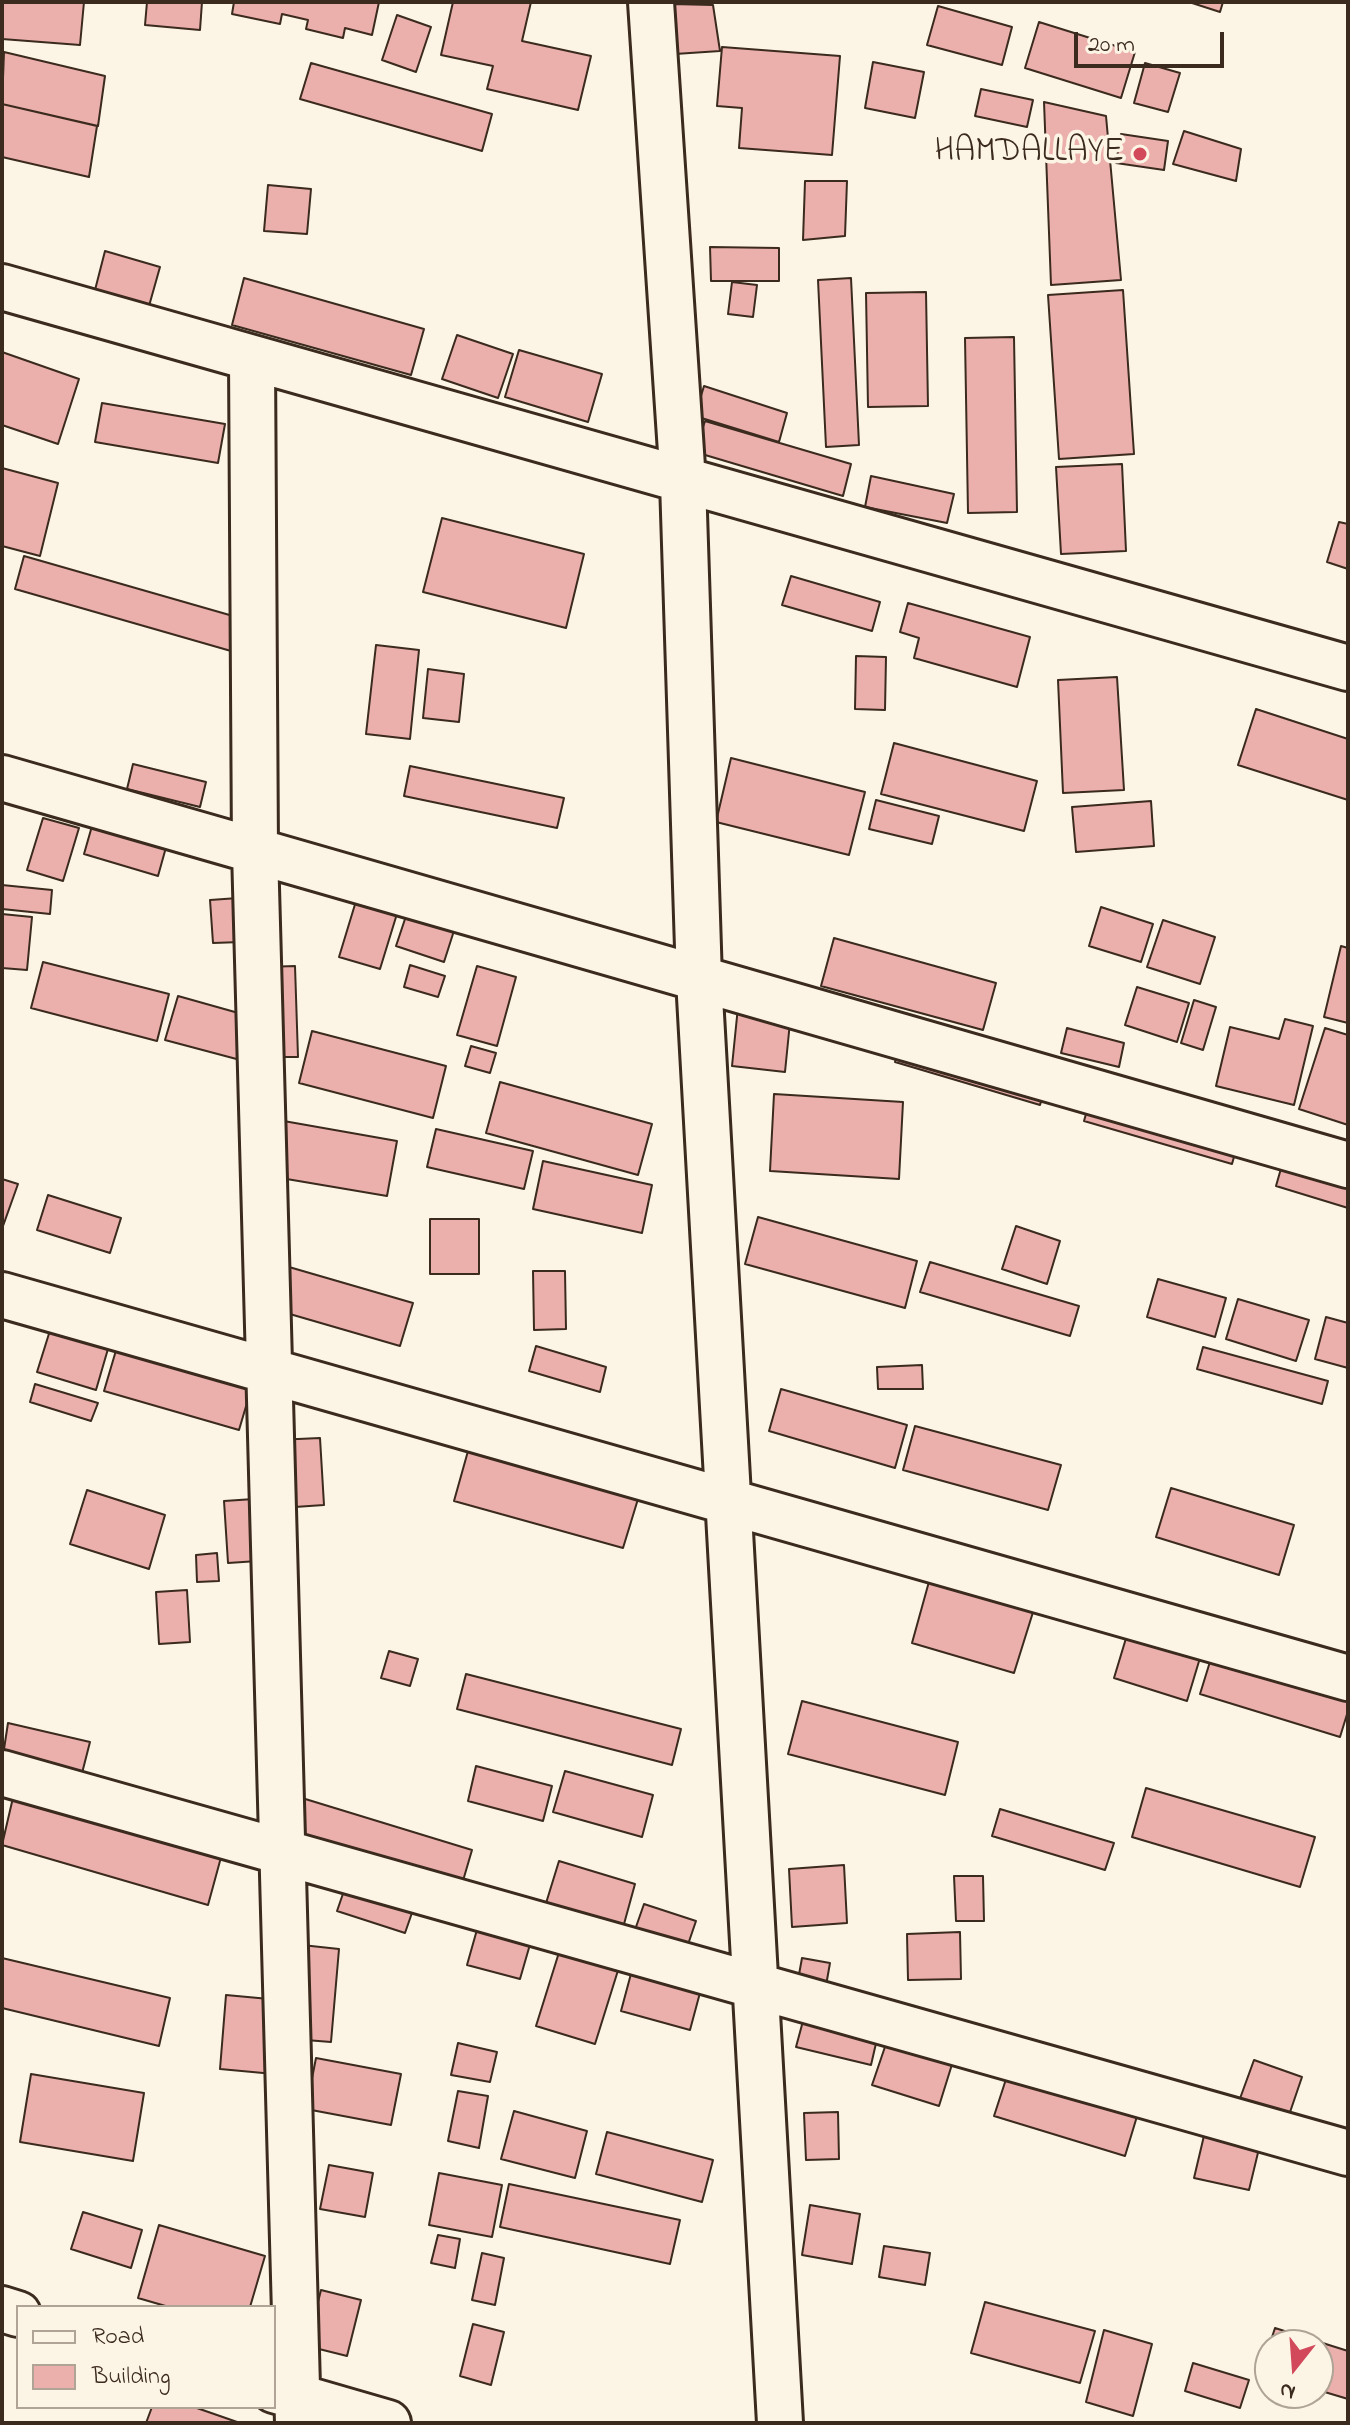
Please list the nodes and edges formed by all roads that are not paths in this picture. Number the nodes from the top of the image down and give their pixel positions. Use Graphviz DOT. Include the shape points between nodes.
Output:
graph roads {
  1 [pos="651,2"];
  2 [pos="2,287"];
  3 [pos="252,359"];
  4 [pos="683,482"];
  5 [pos="1348,668"];
  6 [pos="2,778"];
  7 [pos="255,851"];
  8 [pos="699,979"];
  9 [pos="1348,1165"];
  10 [pos="2,1295"];
  11 [pos="270,1371"];
  12 [pos="729,1504"];
  13 [pos="1348,1678"];
  14 [pos="2,1773"];
  15 [pos="283,1852"];
  16 [pos="756,1989"];
  17 [pos="1348,2153"];
  18 [pos="290,2403"];
  19 [pos="388,2423"];
  20 [pos="780,2423"];
  1 -- 4 [label="street"];
  2 -- 3 [label="street"];
  3 -- 4 [label="street"];
  3 -- 7 [label="street"];
  4 -- 5 [label="street"];
  4 -- 8 [label="street"];
  6 -- 7 [label="street"];
  7 -- 8 [label="street"];
  7 -- 11 [label="street"];
  8 -- 9 [label="street"];
  8 -- 12 [label="street"];
  10 -- 11 [label="street"];
  11 -- 12 [label="street"];
  11 -- 15 [label="street"];
  12 -- 13 [label="street"];
  12 -- 16 [label="street"];
  14 -- 15 [label="street"];
  15 -- 16 [label="street"];
  15 -- 18 [label="street"];
  16 -- 17 [label="street"];
  16 -- 20 [label="street"];
  18 -- 19 [label="street"];
}
